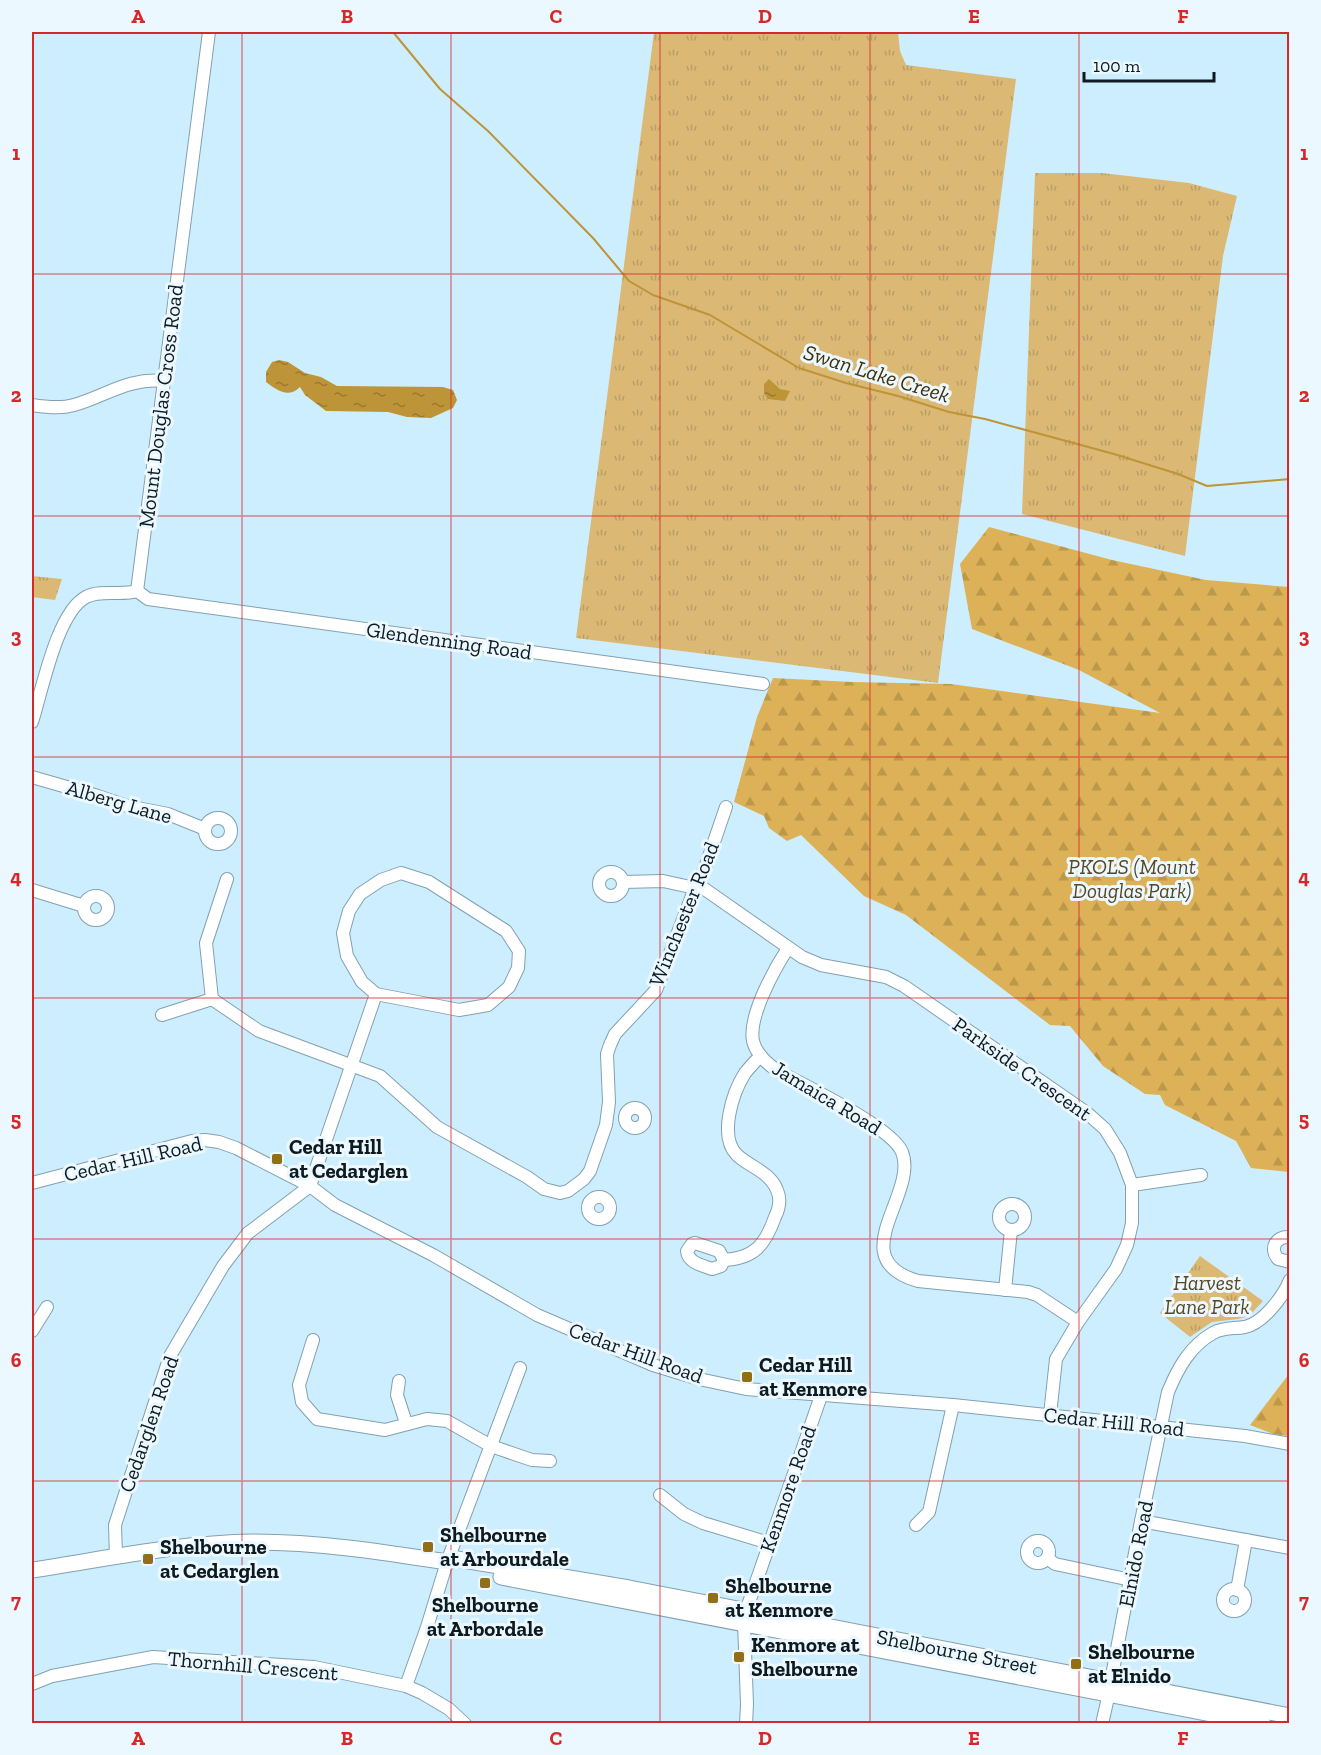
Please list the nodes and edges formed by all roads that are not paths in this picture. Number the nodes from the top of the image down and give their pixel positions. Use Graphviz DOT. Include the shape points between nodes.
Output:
graph roads {
  1 [pos="209,32"];
  2 [pos="164,381"];
  3 [pos="32,405"];
  4 [pos="137,591"];
  5 [pos="763,684"];
  6 [pos="34,704"];
  7 [pos="32,722"];
  8 [pos="32,777"];
  9 [pos="726,807"];
  10 [pos="205,829"];
  11 [pos="227,879"];
  12 [pos="623,882"];
  13 [pos="695,888"];
  14 [pos="32,890"];
  15 [pos="84,906"];
  16 [pos="788,948"];
  17 [pos="376,994"];
  18 [pos="212,999"];
  19 [pos="162,1016"];
  20 [pos="761,1056"];
  21 [pos="351,1064"];
  22 [pos="608,1114"];
  23 [pos="625,1116"];
  24 [pos="1201,1175"];
  25 [pos="32,1183"];
  26 [pos="1132,1185"];
  27 [pos="310,1186"];
  28 [pos="576,1186"];
  29 [pos="591,1200"];
  30 [pos="1011,1230"];
  31 [pos="1290,1236"];
  32 [pos="724,1260"];
  33 [pos="1290,1262"];
  34 [pos="1290,1280"];
  35 [pos="1005,1290"];
  36 [pos="47,1307"];
  37 [pos="1078,1322"];
  38 [pos="32,1331"];
  39 [pos="313,1340"];
  40 [pos="520,1368"];
  41 [pos="399,1381"];
  42 [pos="821,1396"];
  43 [pos="953,1405"];
  44 [pos="1050,1415"];
  45 [pos="405,1423"];
  46 [pos="1161,1428"];
  47 [pos="1290,1444"];
  48 [pos="490,1446"];
  49 [pos="550,1461"];
  50 [pos="660,1495"];
  51 [pos="1141,1521"];
  52 [pos="916,1526"];
  53 [pos="1246,1540"];
  54 [pos="769,1543"];
  55 [pos="1290,1548"];
  56 [pos="116,1557"];
  57 [pos="1047,1558"];
  58 [pos="447,1562"];
  59 [pos="32,1570"];
  60 [pos="1131,1580"];
  61 [pos="1237,1590"];
  62 [pos="745,1617"];
  63 [pos="32,1684"];
  64 [pos="406,1686"];
  65 [pos="1110,1687"];
  66 [pos="1290,1716"];
  67 [pos="465,1724"];
  68 [pos="746,1724"];
  69 [pos="1102,1724"];
  70 [pos="1263,1724"];
  1 -- 2 [label="street, Mount Douglas Cross Road"];
  2 -- 3 [label="street" via="131,382 73,405"];
  2 -- 4 [label="street, Mount Douglas Cross Road"];
  4 -- 5 [label="street, Glendenning Road" via="148,599"];
  4 -- 6 [label="street" via="88,596 68,614"];
  6 -- 7 [label="street"];
  8 -- 10 [label="street, Alberg Lane" via="127,806 168,814"];
  9 -- 13 [label="street, Winchester Road"];
  11 -- 18 [label="street" via="206,943"];
  12 -- 13 [label="street, Parkside Crescent" via="663,880"];
  13 -- 16 [label="street, Parkside Crescent" via="703,888"];
  13 -- 22 [label="street, Winchester Road" via="656,990 615,1034 610,1045"];
  14 -- 15 [label="street"];
  16 -- 20 [label="street, Jamaica Road" via="769,980 753,1027 753,1039"];
  16 -- 26 [label="street, Parkside Crescent" via="821,965 886,977 944,1013 1105,1129 1120,1153"];
  17 -- 17 [label="street" via="459,1010 488,1005 509,987 518,968 519,951 506,931 429,882 401,873 360,894 349,911 343,933 347,956 362,982"];
  17 -- 21 [label="street"];
  18 -- 19 [label="street"];
  18 -- 21 [label="street" via="259,1031"];
  20 -- 32 [label="street" via="745,1074 727,1130 735,1154 767,1176 778,1191 778,1210 765,1242 746,1256"];
  20 -- 35 [label="street, Jamaica Road" via="776,1070 885,1132 902,1151 902,1185 884,1235 884,1249 896,1271 918,1281"];
  21 -- 27 [label="street"];
  21 -- 28 [label="street" via="380,1076 437,1127 544,1189 560,1193"];
  22 -- 23 [label="street"];
  22 -- 28 [label="street, Winchester Road" via="590,1171"];
  24 -- 26 [label="street"];
  25 -- 27 [label="street, Cedar Hill Road" via="205,1140 236,1148"];
  26 -- 37 [label="street, Parkside Crescent" via="1132,1223 1127,1245 1116,1269"];
  27 -- 42 [label="street, Cedar Hill Road" via="335,1205 537,1315 621,1352 699,1379 746,1389"];
  27 -- 56 [label="street, Cedarglen Road" via="248,1233 223,1266 170,1356 115,1525"];
  28 -- 29 [label="street"];
  30 -- 35 [label="street"];
  31 -- 33 [label="street" via="1278,1239 1274,1251 1278,1259"];
  34 -- 46 [label="street, Elnido Road" via="1256,1323 1214,1332 1197,1344 1168,1392"];
  35 -- 37 [label="street, Jamaica Road" via="1037,1295"];
  36 -- 38 [label="street"];
  37 -- 44 [label="street, Parkside Crescent" via="1056,1359"];
  39 -- 45 [label="street" via="299,1385 302,1402 317,1419 385,1430"];
  40 -- 48 [label="street"];
  41 -- 45 [label="street" via="397,1395"];
  42 -- 43 [label="street, Cedar Hill Road"];
  42 -- 54 [label="street, Kenmore Road"];
  43 -- 44 [label="street, Cedar Hill Road"];
  43 -- 52 [label="street" via="929,1512"];
  44 -- 46 [label="street, Cedar Hill Road"];
  45 -- 48 [label="street" via="447,1421"];
  46 -- 47 [label="street, Cedar Hill Road"];
  46 -- 51 [label="street, Elnido Road"];
  48 -- 49 [label="street" via="532,1461"];
  48 -- 58 [label="street"];
  50 -- 54 [label="street" via="684,1515"];
  51 -- 53 [label="street"];
  51 -- 60 [label="street, Elnido Road"];
  53 -- 55 [label="street"];
  53 -- 61 [label="street"];
  54 -- 62 [label="street, Kenmore Road"];
  56 -- 58 [label="main road, Shelbourne Street" via="251,1542 334,1547"];
  56 -- 59 [label="main road, Shelbourne Street"];
  57 -- 60 [label="street" via="1056,1564"];
  58 -- 62 [label="main road, Shelbourne Street" via="456,1568"];
  58 -- 64 [label="street"];
  60 -- 65 [label="street, Elnido Road"];
  62 -- 65 [label="main road, Shelbourne Street"];
  62 -- 68 [label="street, Kenmore Road"];
  63 -- 64 [label="street, Thornhill Crescent" via="52,1676 153,1657 314,1667"];
  64 -- 67 [label="street, Thornhill Crescent" via="449,1709"];
  65 -- 66 [label="main road, Shelbourne Street"];
  65 -- 69 [label="street, Elnido Road"];
  65 -- 70 [label="main road, Shelbourne Street"];
}
